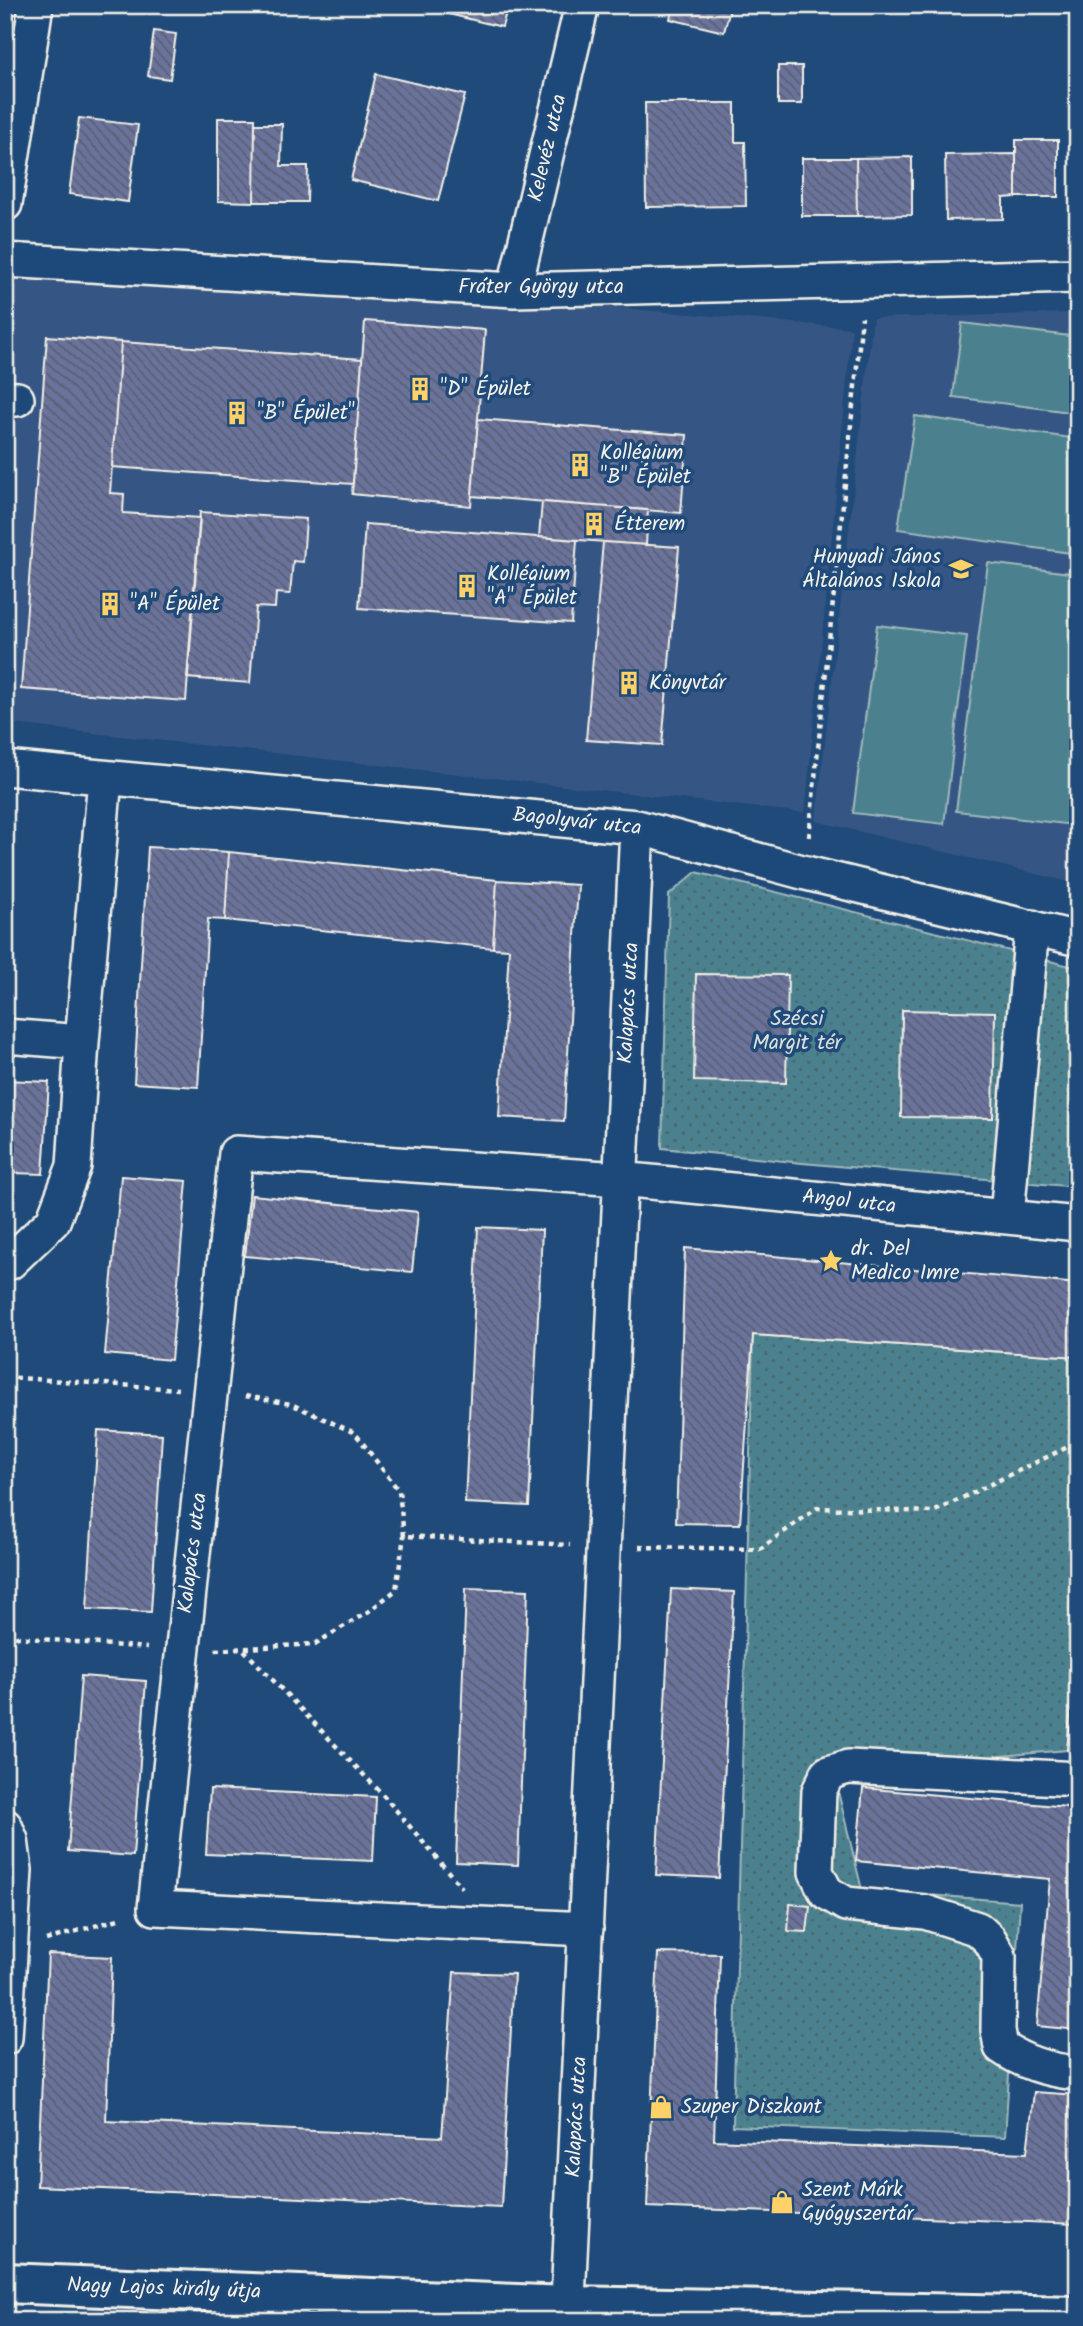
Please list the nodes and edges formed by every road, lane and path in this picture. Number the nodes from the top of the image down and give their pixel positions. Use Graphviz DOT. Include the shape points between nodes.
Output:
graph roads {
  1 [pos="36,5"];
  2 [pos="582,5"];
  3 [pos="5,204"];
  4 [pos="5,260"];
  5 [pos="1078,276"];
  6 [pos="866,282"];
  7 [pos="514,290"];
  8 [pos="5,768"];
  9 [pos="106,778"];
  10 [pos="637,827"];
  11 [pos="806,873"];
  12 [pos="1032,928"];
  13 [pos="1078,939"];
  14 [pos="5,1036"];
  15 [pos="82,1042"];
  16 [pos="620,1179"];
  17 [pos="1007,1217"];
  18 [pos="1078,1224"];
  19 [pos="5,1262"];
  20 [pos="5,1377"];
  21 [pos="212,1391"];
  22 [pos="1078,1442"];
  23 [pos="404,1536"];
  24 [pos="604,1546"];
  25 [pos="5,1636"];
  26 [pos="244,1650"];
  27 [pos="182,1651"];
  28 [pos="1078,1779"];
  29 [pos="5,1826"];
  30 [pos="155,1908"];
  31 [pos="492,1923"];
  32 [pos="586,1929"];
  33 [pos="7,1975"];
  34 [pos="5,2038"];
  35 [pos="1069,2072"];
  36 [pos="5,2283"];
  37 [pos="568,2313"];
  38 [pos="1078,2316"];
  1 -- 3 [label="street"];
  2 -- 7 [label="street, Kelevéz utca"];
  4 -- 7 [label="street, Fráter György utca"];
  5 -- 6 [label="street, Fráter György utca"];
  6 -- 7 [label="street, Fráter György utca"];
  6 -- 11 [label="path"];
  8 -- 9 [label="street, Bagolyvár utca"];
  9 -- 10 [label="street, Bagolyvár utca"];
  9 -- 15 [label="street"];
  10 -- 11 [label="street, Bagolyvár utca"];
  10 -- 16 [label="street, Kalapács utca"];
  11 -- 12 [label="street, Bagolyvár utca"];
  12 -- 13 [label="street, Bagolyvár utca"];
  12 -- 17 [label="street"];
  14 -- 15 [label="street"];
  15 -- 19 [label="street" via="74,1166 53,1221"];
  16 -- 17 [label="street, Angol utca"];
  16 -- 21 [label="street, Kalapács utca" via="236,1153"];
  16 -- 24 [label="street, Kalapács utca"];
  17 -- 18 [label="street, Angol utca"];
  20 -- 21 [label="path"];
  21 -- 23 [label="path" via="291,1404 355,1433 399,1491"];
  21 -- 27 [label="street, Kalapács utca"];
  22 -- 24 [label="path" via="933,1512 817,1508 760,1549"];
  23 -- 24 [label="path"];
  23 -- 26 [label="path" via="396,1590 369,1611 315,1644"];
  24 -- 32 [label="street, Kalapács utca"];
  25 -- 27 [label="path"];
  26 -- 27 [label="path"];
  26 -- 31 [label="path" via="384,1797"];
  27 -- 30 [label="street, Kalapács utca"];
  28 -- 35 [label="street" via="848,1767 828,1773 818,1791 816,1872 827,1892 846,1904 925,1912 978,1929 999,1956 1001,2047 1020,2059"];
  29 -- 33 [label="street" via="16,1870"];
  30 -- 31 [label="street"];
  30 -- 33 [label="path" via="43,1941"];
  31 -- 32 [label="street"];
  32 -- 37 [label="street, Kalapács utca"];
  33 -- 34 [label="street"];
  36 -- 37 [label="main road, Nagy Lajos király útja"];
  37 -- 38 [label="main road, Nagy Lajos király útja"];
}
